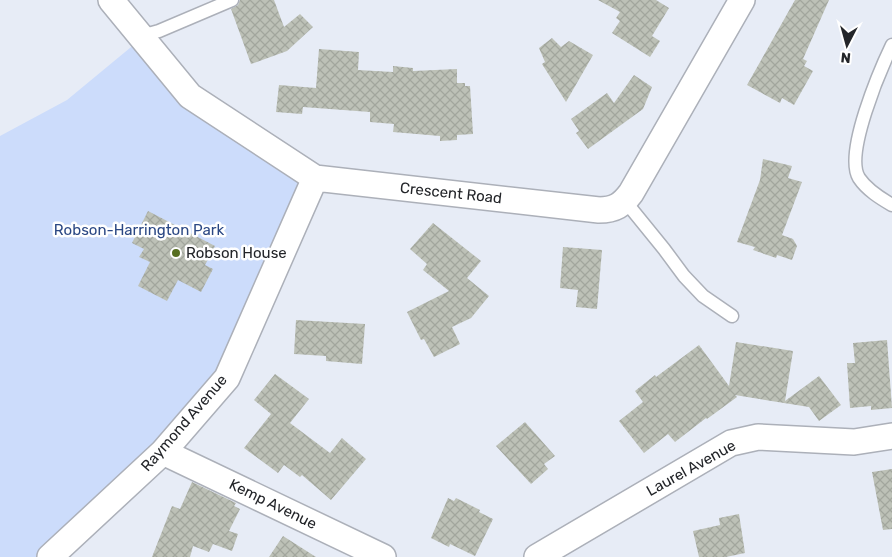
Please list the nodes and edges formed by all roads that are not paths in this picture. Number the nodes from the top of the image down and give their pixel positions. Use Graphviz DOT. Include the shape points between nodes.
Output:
graph roads {
  1 [pos="111,0"];
  2 [pos="232,0"];
  3 [pos="742,0"];
  4 [pos="141,36"];
  5 [pos="892,45"];
  6 [pos="315,178"];
  7 [pos="625,201"];
  8 [pos="892,205"];
  9 [pos="732,316"];
  10 [pos="892,436"];
  11 [pos="163,452"];
  12 [pos="50,557"];
  13 [pos="383,557"];
  14 [pos="537,557"];
  1 -- 4 [label="street, Crescent Road"];
  2 -- 4 [label="lane"];
  3 -- 7 [label="street"];
  4 -- 6 [label="street, Crescent Road" via="190,96"];
  5 -- 8 [label="lane" via="865,111 855,152 858,177 877,197"];
  6 -- 7 [label="street, Crescent Road" via="599,210 610,210"];
  6 -- 11 [label="street, Raymond Avenue" via="226,378"];
  7 -- 9 [label="lane" via="684,276 703,296"];
  10 -- 14 [label="street, Laurel Avenue" via="854,442 758,437 731,442"];
  11 -- 12 [label="street, Raymond Avenue"];
  11 -- 13 [label="street, Kemp Avenue"];
}
